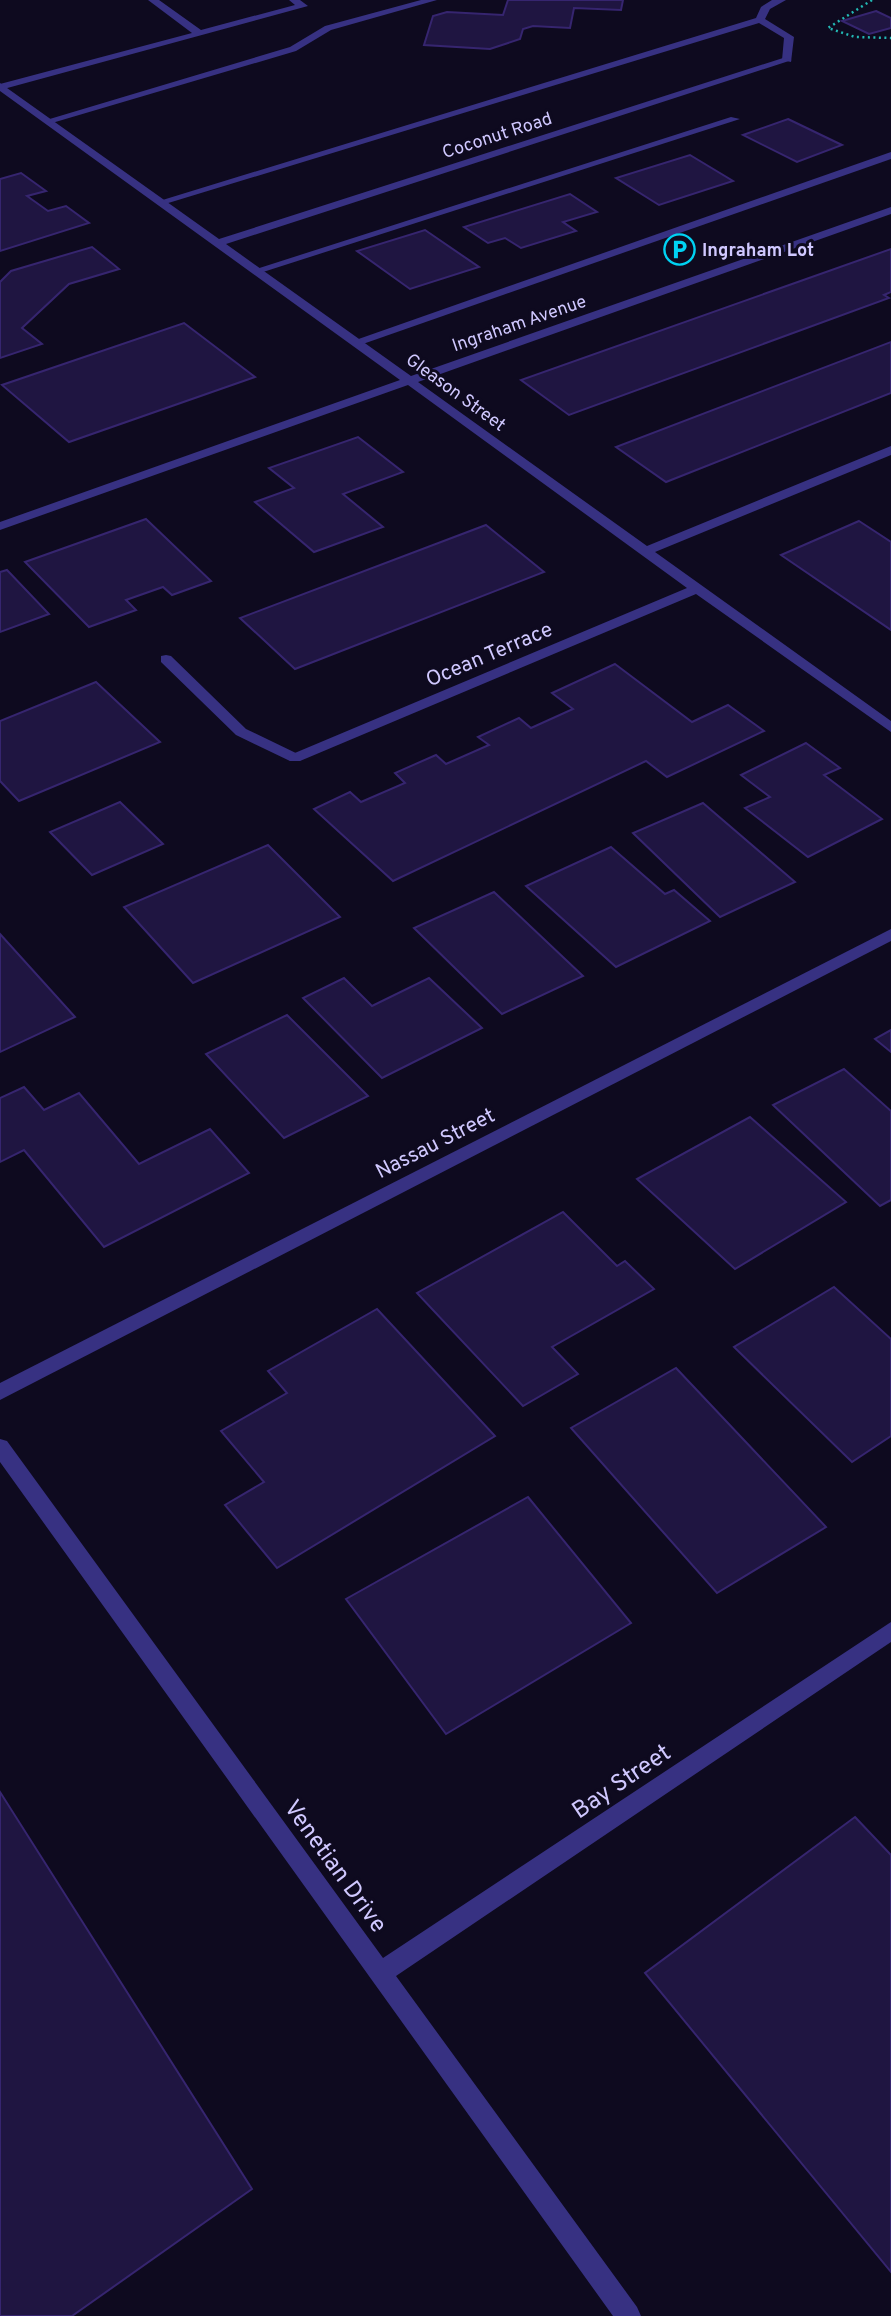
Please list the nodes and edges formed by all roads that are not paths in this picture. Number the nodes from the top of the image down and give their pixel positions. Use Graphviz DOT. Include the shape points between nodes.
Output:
graph roads {
  1 [pos="153,0"];
  2 [pos="294,0"];
  3 [pos="432,0"];
  4 [pos="781,0"];
  5 [pos="760,20"];
  6 [pos="200,34"];
  7 [pos="1,86"];
  8 [pos="735,119"];
  9 [pos="48,121"];
  10 [pos="891,155"];
  11 [pos="161,202"];
  12 [pos="891,210"];
  13 [pos="217,243"];
  14 [pos="256,271"];
  15 [pos="356,342"];
  16 [pos="409,380"];
  17 [pos="891,450"];
  18 [pos="0,526"];
  19 [pos="646,551"];
  20 [pos="698,588"];
  21 [pos="166,659"];
  22 [pos="891,728"];
  23 [pos="891,934"];
  24 [pos="0,1392"];
  25 [pos="0,1447"];
  26 [pos="891,1632"];
  27 [pos="381,1973"];
  28 [pos="628,2316"];
  1 -- 6 [label="street"];
  2 -- 6 [label="street" via="303,6"];
  3 -- 9 [label="street" via="328,28 293,49"];
  4 -- 5 [label="street" via="766,6"];
  5 -- 11 [label="street"];
  5 -- 13 [label="street, Coconut Road" via="789,37 787,60"];
  6 -- 7 [label="street"];
  7 -- 9 [label="street, Gleason Street"];
  8 -- 14 [label="street"];
  9 -- 11 [label="street, Gleason Street"];
  10 -- 15 [label="street"];
  11 -- 13 [label="street, Gleason Street"];
  12 -- 16 [label="street, Ingraham Avenue"];
  13 -- 14 [label="street, Gleason Street"];
  14 -- 15 [label="street, Gleason Street"];
  15 -- 16 [label="street, Gleason Street"];
  16 -- 18 [label="street, Ingraham Avenue"];
  16 -- 19 [label="street, Gleason Street"];
  17 -- 19 [label="street"];
  19 -- 20 [label="street, Gleason Street"];
  20 -- 21 [label="street, Ocean Terrace" via="295,758 241,732"];
  20 -- 22 [label="street, Gleason Street"];
  23 -- 24 [label="street, Nassau Street"];
  25 -- 27 [label="street, Venetian Drive"];
  26 -- 27 [label="street, Bay Street"];
  27 -- 28 [label="street, Venetian Drive"];
}
